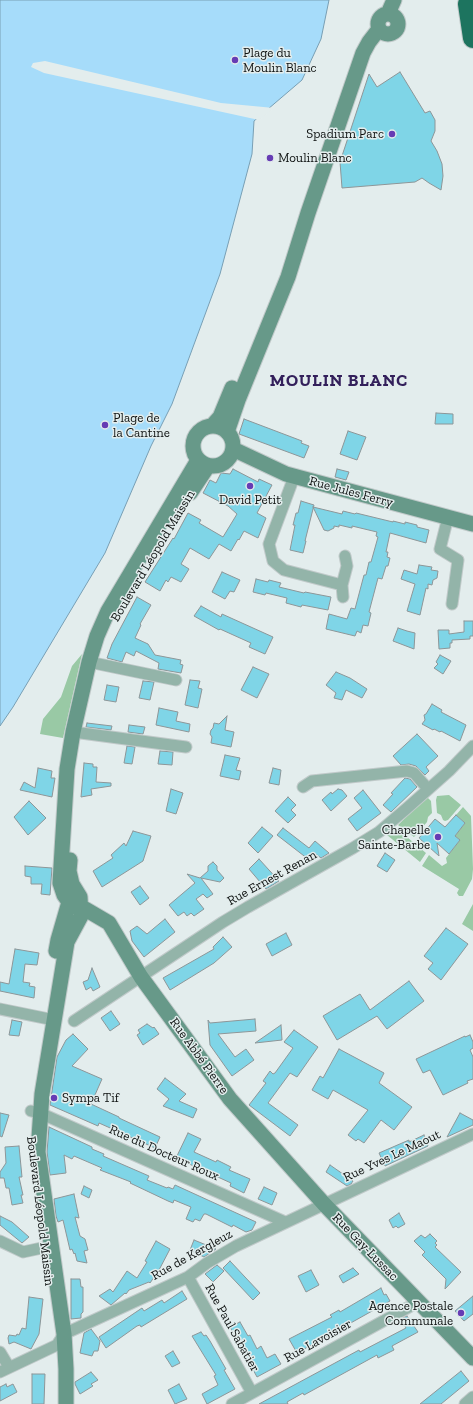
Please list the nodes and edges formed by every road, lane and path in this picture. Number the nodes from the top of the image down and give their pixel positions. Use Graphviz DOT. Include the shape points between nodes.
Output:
graph roads {
  1 [pos="468,4"];
  2 [pos="392,7"];
  3 [pos="473,38"];
  4 [pos="304,222"];
  5 [pos="212,426"];
  6 [pos="227,432"];
  7 [pos="233,449"];
  8 [pos="203,463"];
  9 [pos="294,476"];
  10 [pos="448,517"];
  11 [pos="473,524"];
  12 [pos="345,556"];
  13 [pos="342,585"];
  14 [pos="343,597"];
  15 [pos="452,604"];
  16 [pos="93,663"];
  17 [pos="176,680"];
  18 [pos="81,733"];
  19 [pos="473,746"];
  20 [pos="186,747"];
  21 [pos="303,787"];
  22 [pos="428,789"];
  23 [pos="75,904"];
  24 [pos="140,977"];
  25 [pos="0,1009"];
  26 [pos="50,1019"];
  27 [pos="74,1021"];
  28 [pos="36,1112"];
  29 [pos="473,1134"];
  30 [pos="324,1204"];
  31 [pos="285,1222"];
  32 [pos="0,1241"];
  33 [pos="47,1247"];
  34 [pos="188,1276"];
  35 [pos="418,1302"];
  36 [pos="61,1340"];
  37 [pos="0,1352"];
  38 [pos="473,1358"];
  39 [pos="5,1369"];
  40 [pos="252,1393"];
  41 [pos="473,1397"];
  42 [pos="56,1404"];
  43 [pos="66,1404"];
  44 [pos="232,1404"];
  45 [pos="465,1404"];
  1 -- 3 [label="highway"];
  2 -- 4 [label="street" via="398,23 396,30 387,34 379,29 363,53"];
  4 -- 5 [label="street" via="220,417"];
  4 -- 6 [label="street" via="288,277"];
  5 -- 6 [label="street" via="220,427"];
  5 -- 8 [label="street" via="201,430 195,437 195,456"];
  6 -- 7 [label="street" via="232,440"];
  7 -- 8 [label="street" via="229,459 220,466"];
  7 -- 9 [label="street, Rue Jules Ferry"];
  8 -- 16 [label="street, Boulevard Léopold Maissin" via="194,487 117,612"];
  9 -- 10 [label="street, Rue Jules Ferry"];
  9 -- 13 [label="street" via="269,544 273,561 284,570"];
  10 -- 11 [label="street, Rue Jules Ferry"];
  10 -- 15 [label="street" via="440,549 458,560"];
  12 -- 13 [label="street" via="347,566"];
  13 -- 14 [label="street"];
  16 -- 17 [label="street"];
  16 -- 18 [label="street, Boulevard Léopold Maissin"];
  16 -- 23 [label="street, Boulevard Léopold Maissin" via="73,732 67,769 60,883 64,895"];
  18 -- 20 [label="street"];
  18 -- 23 [label="street, Boulevard Léopold Maissin" via="74,770 69,871 72,884 80,897"];
  19 -- 22 [label="street, Rue Ernest Renan"];
  21 -- 22 [label="street" via="312,780 407,772 414,773"];
  22 -- 24 [label="street, Rue Ernest Renan" via="379,832 248,907"];
  23 -- 24 [label="street, Rue Abbé Pierre" via="109,923"];
  23 -- 26 [label="street, Boulevard Léopold Maissin" via="81,916 67,942"];
  24 -- 27 [label="street, Rue Ernest Renan"];
  24 -- 30 [label="street, Rue Abbé Pierre" via="230,1099"];
  25 -- 26 [label="street"];
  26 -- 28 [label="street, Boulevard Léopold Maissin" via="42,1094"];
  28 -- 31 [label="street, Rue du Docteur Roux"];
  28 -- 33 [label="street, Boulevard Léopold Maissin"];
  29 -- 30 [label="street, Rue Yves Le Maout"];
  30 -- 31 [label="street, Rue de Kergleuz"];
  30 -- 35 [label="street, Rue Gay-Lussac"];
  31 -- 34 [label="street, Rue de Kergleuz" via="207,1262"];
  32 -- 33 [label="street" via="23,1252"];
  33 -- 36 [label="street, Boulevard Léopold Maissin"];
  34 -- 36 [label="street, Rue de Kergleuz"];
  34 -- 40 [label="street, Rue Paul Sabatier"];
  35 -- 38 [label="street, Rue Gay-Lussac"];
  35 -- 40 [label="street, Rue Lavoisier"];
  36 -- 39 [label="street, Rue de Kergleuz"];
  36 -- 42 [label="street, Boulevard Léopold Maissin"];
  36 -- 43 [label="street, Boulevard Léopold Maissin" via="66,1369"];
  37 -- 39 [label="street"];
  40 -- 44 [label="street, Rue Lavoisier"];
  41 -- 45 [label="street"];
}
